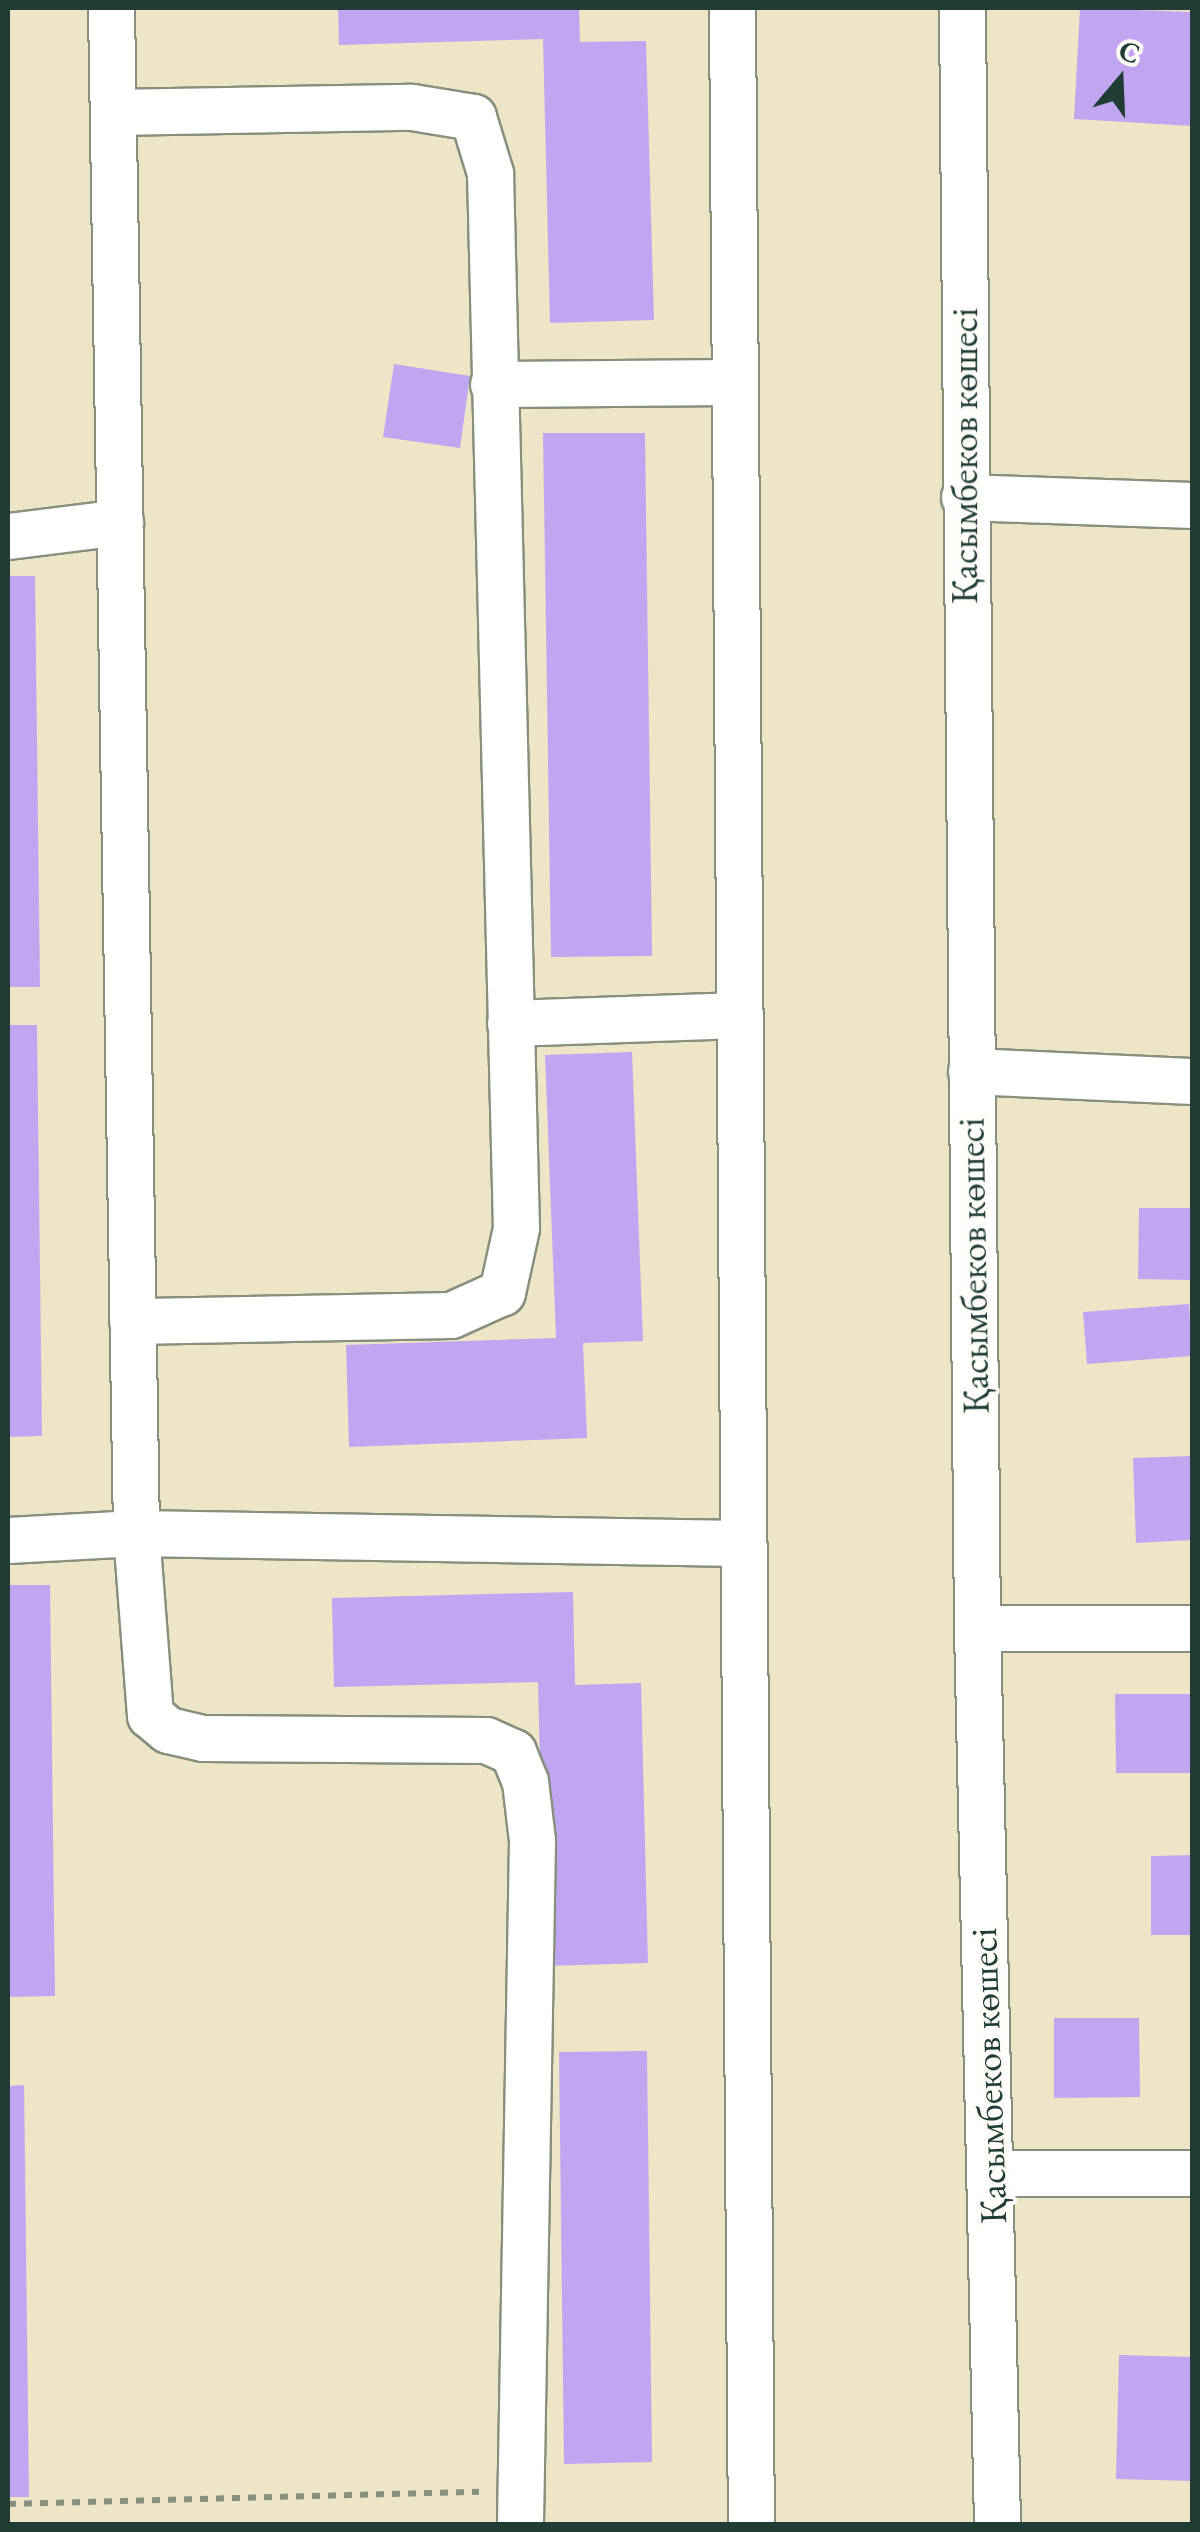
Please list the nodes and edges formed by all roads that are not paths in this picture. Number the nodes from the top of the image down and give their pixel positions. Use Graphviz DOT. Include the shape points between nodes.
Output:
graph roads {
  1 [pos="111,8"];
  2 [pos="732,8"];
  3 [pos="962,8"];
  4 [pos="113,112"];
  5 [pos="735,382"];
  6 [pos="493,384"];
  7 [pos="964,496"];
  8 [pos="1192,505"];
  9 [pos="120,522"];
  10 [pos="8,536"];
  11 [pos="739,1015"];
  12 [pos="510,1023"];
  13 [pos="972,1071"];
  14 [pos="1192,1080"];
  15 [pos="132,1321"];
  16 [pos="136,1533"];
  17 [pos="8,1540"];
  18 [pos="742,1543"];
  19 [pos="977,1628"];
  20 [pos="1192,1628"];
  21 [pos="1192,2173"];
  22 [pos="991,2174"];
  23 [pos="520,2508"];
  24 [pos="751,2524"];
  25 [pos="997,2524"];
  1 -- 4 [label="street"];
  2 -- 5 [label="street"];
  3 -- 7 [label="street, Қасымбеков көшесі"];
  4 -- 6 [label="street" via="412,108 472,116 490,173"];
  4 -- 9 [label="street"];
  5 -- 6 [label="street"];
  5 -- 11 [label="street"];
  6 -- 12 [label="street"];
  7 -- 8 [label="street"];
  7 -- 13 [label="street, Қасымбеков көшесі"];
  9 -- 10 [label="street"];
  9 -- 15 [label="street"];
  11 -- 12 [label="street"];
  11 -- 18 [label="street"];
  12 -- 15 [label="street" via="516,1228 502,1292 451,1315"];
  13 -- 14 [label="street"];
  13 -- 19 [label="street, Қасымбеков көшесі"];
  15 -- 16 [label="street"];
  16 -- 17 [label="street"];
  16 -- 18 [label="street"];
  16 -- 23 [label="street" via="150,1715 168,1730 203,1738 486,1740 513,1752 525,1781 532,1841"];
  18 -- 24 [label="street"];
  19 -- 20 [label="street"];
  19 -- 22 [label="street, Қасымбеков көшесі"];
  21 -- 22 [label="street"];
  22 -- 25 [label="street, Қасымбеков көшесі"];
}
